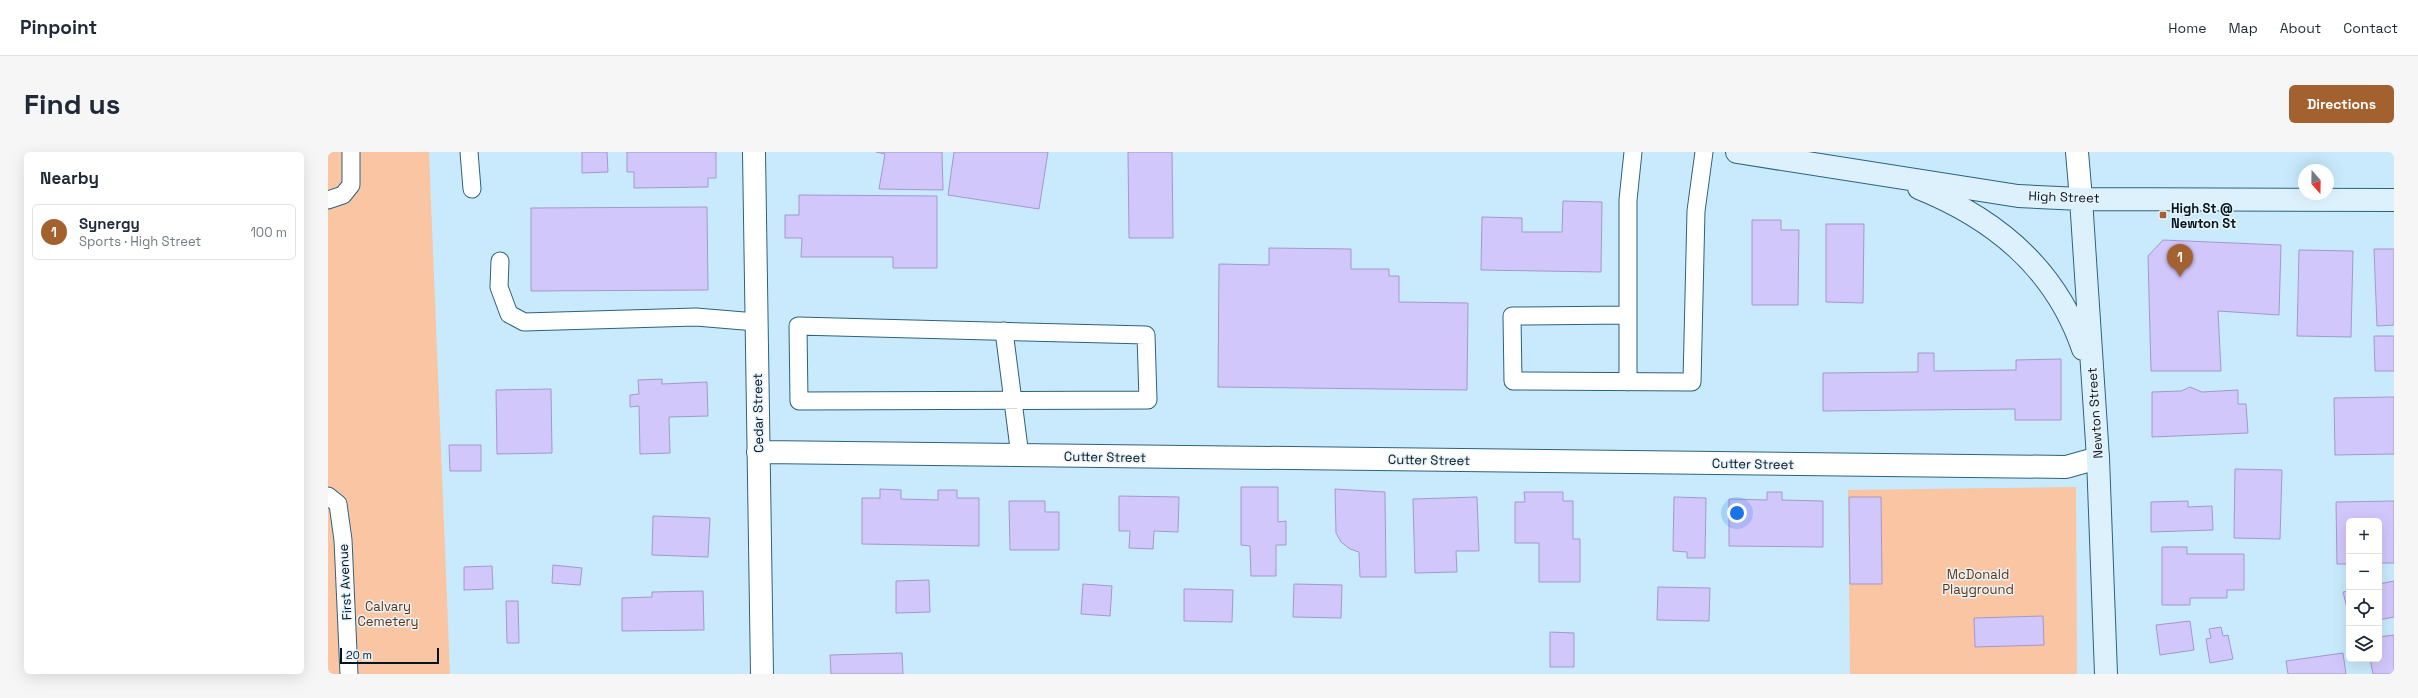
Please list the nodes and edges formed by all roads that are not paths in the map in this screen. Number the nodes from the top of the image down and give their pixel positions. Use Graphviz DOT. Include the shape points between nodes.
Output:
graph roads {
  1 [pos="351,152"];
  2 [pos="469,152"];
  3 [pos="754,152"];
  4 [pos="1633,152"];
  5 [pos="1704,152"];
  6 [pos="1738,152"];
  7 [pos="2077,152"];
  8 [pos="1886,175"];
  9 [pos="472,189"];
  10 [pos="2081,199"];
  11 [pos="328,200"];
  12 [pos="2394,200"];
  13 [pos="500,261"];
  14 [pos="1628,315"];
  15 [pos="756,322"];
  16 [pos="1004,332"];
  17 [pos="1628,382"];
  18 [pos="2092,386"];
  19 [pos="1013,402"];
  20 [pos="758,452"];
  21 [pos="1020,456"];
  22 [pos="2098,458"];
  23 [pos="328,496"];
  24 [pos="349,674"];
  25 [pos="762,674"];
  26 [pos="2106,674"];
  1 -- 11 [label="lane" via="352,185 343,195"];
  2 -- 9 [label="lane"];
  3 -- 15 [label="street, Cedar Street"];
  4 -- 14 [label="lane" via="1628,200"];
  5 -- 17 [label="lane" via="1696,211 1692,382"];
  6 -- 8 [label="main road, High Street"];
  7 -- 10 [label="street, Newton Street"];
  8 -- 10 [label="main road, High Street" via="2018,196"];
  8 -- 18 [label="main road" via="1924,190 1981,219 2037,266 2075,324"];
  10 -- 12 [label="main road, High Street"];
  10 -- 18 [label="main road, Newton Street"];
  13 -- 15 [label="lane" via="499,287 509,314 524,322 696,317"];
  14 -- 17 [label="lane"];
  14 -- 17 [label="lane" via="1512,316 1513,381"];
  15 -- 20 [label="street, Cedar Street"];
  16 -- 19 [label="lane"];
  16 -- 19 [label="lane" via="1146,335 1148,400"];
  16 -- 19 [label="lane" via="798,326 799,401"];
  18 -- 22 [label="main road, Newton Street"];
  19 -- 21 [label="lane"];
  20 -- 21 [label="street, Cutter Street"];
  20 -- 25 [label="street, Cedar Street"];
  21 -- 22 [label="street, Cutter Street" via="2066,467"];
  22 -- 26 [label="main road, Newton Street"];
  23 -- 24 [label="lane, First Avenue" via="338,504 343,540"];
}
